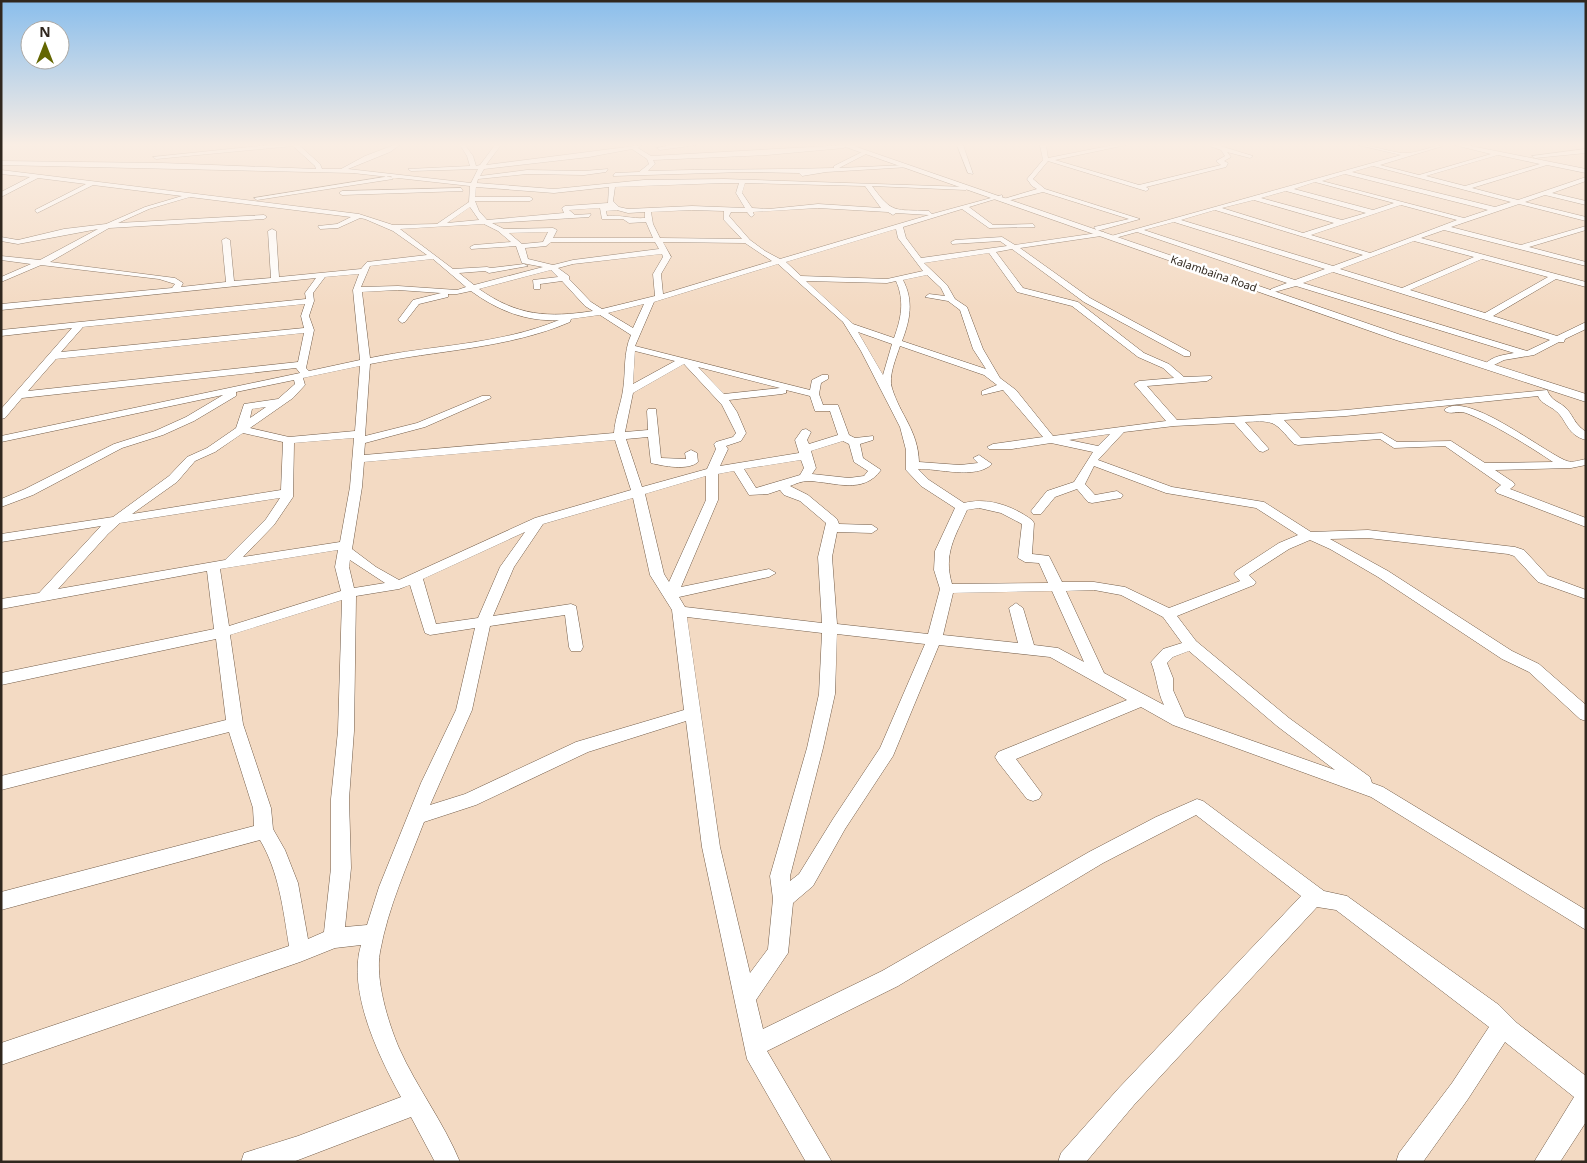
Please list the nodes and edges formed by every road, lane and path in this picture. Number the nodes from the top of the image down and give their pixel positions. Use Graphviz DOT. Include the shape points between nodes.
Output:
graph roads {
  1 [pos="60,199"];
  2 [pos="179,199"];
  3 [pos="228,199"];
  4 [pos="252,199"];
  5 [pos="522,199"];
  6 [pos="612,199"];
  7 [pos="744,199"];
  8 [pos="811,199"];
  9 [pos="878,199"];
  10 [pos="996,199"];
  11 [pos="1005,199"];
  12 [pos="1073,199"];
  13 [pos="1250,199"];
  14 [pos="1259,199"];
  15 [pos="1325,199"];
  16 [pos="1388,199"];
  17 [pos="1454,199"];
  18 [pos="1513,199"];
  19 [pos="1525,199"];
  20 [pos="1570,199"];
  21 [pos="241,201"];
  22 [pos="471,201"];
  23 [pos="1520,201"];
  24 [pos="1402,203"];
  25 [pos="1586,203"];
  26 [pos="818,206"];
  27 [pos="615,207"];
  28 [pos="963,207"];
  29 [pos="449,209"];
  30 [pos="728,209"];
  31 [pos="747,209"];
  32 [pos="1217,209"];
  33 [pos="1494,209"];
  34 [pos="890,210"];
  35 [pos="37,211"];
  36 [pos="648,211"];
  37 [pos="1371,212"];
  38 [pos="942,213"];
  39 [pos="564,215"];
  40 [pos="589,215"];
  41 [pos="359,216"];
  42 [pos="264,217"];
  43 [pos="410,219"];
  44 [pos="753,219"];
  45 [pos="1586,219"];
  46 [pos="119,220"];
  47 [pos="648,220"];
  48 [pos="1175,220"];
  49 [pos="1464,220"];
  50 [pos="484,221"];
  51 [pos="1340,222"];
  52 [pos="434,225"];
  53 [pos="901,225"];
  54 [pos="108,226"];
  55 [pos="1033,226"];
  56 [pos="320,227"];
  57 [pos="394,227"];
  58 [pos="1446,228"];
  59 [pos="1586,228"];
  60 [pos="691,230"];
  61 [pos="1137,230"];
  62 [pos="502,231"];
  63 [pos="272,232"];
  64 [pos="1099,232"];
  65 [pos="56,234"];
  66 [pos="1521,234"];
  67 [pos="406,235"];
  68 [pos="1303,235"];
  69 [pos="1115,236"];
  70 [pos="1,239"];
  71 [pos="1415,239"];
  72 [pos="226,240"];
  73 [pos="548,240"];
  74 [pos="656,241"];
  75 [pos="689,241"];
  76 [pos="747,241"];
  77 [pos="955,242"];
  78 [pos="520,245"];
  79 [pos="474,247"];
  80 [pos="1013,247"];
  81 [pos="1522,247"];
  82 [pos="991,250"];
  83 [pos="664,251"];
  84 [pos="576,253"];
  85 [pos="1370,255"];
  86 [pos="434,257"];
  87 [pos="1481,257"];
  88 [pos="1,258"];
  89 [pos="780,261"];
  90 [pos="919,261"];
  91 [pos="573,262"];
  92 [pos="40,263"];
  93 [pos="535,263"];
  94 [pos="1586,264"];
  95 [pos="553,266"];
  96 [pos="1334,268"];
  97 [pos="364,271"];
  98 [pos="452,271"];
  99 [pos="929,272"];
  100 [pos="323,275"];
  101 [pos="1554,277"];
  102 [pos="566,278"];
  103 [pos="800,278"];
  104 [pos="275,279"];
  105 [pos="899,279"];
  106 [pos="1,280"];
  107 [pos="1296,283"];
  108 [pos="230,284"];
  109 [pos="1586,285"];
  110 [pos="537,286"];
  111 [pos="473,288"];
  112 [pos="175,289"];
  113 [pos="357,290"];
  114 [pos="1274,291"];
  115 [pos="1402,291"];
  116 [pos="458,292"];
  117 [pos="929,297"];
  118 [pos="654,298"];
  119 [pos="951,299"];
  120 [pos="310,301"];
  121 [pos="1,307"];
  122 [pos="599,313"];
  123 [pos="575,316"];
  124 [pos="1485,317"];
  125 [pos="402,320"];
  126 [pos="80,324"];
  127 [pos="1586,325"];
  128 [pos="850,326"];
  129 [pos="309,330"];
  130 [pos="1,333"];
  131 [pos="636,334"];
  132 [pos="1560,340"];
  133 [pos="898,342"];
  134 [pos="630,347"];
  135 [pos="1187,354"];
  136 [pos="1527,354"];
  137 [pos="53,356"];
  138 [pos="685,360"];
  139 [pos="365,362"];
  140 [pos="302,364"];
  141 [pos="1490,364"];
  142 [pos="1510,374"];
  143 [pos="304,376"];
  144 [pos="1207,378"];
  145 [pos="1182,380"];
  146 [pos="1002,384"];
  147 [pos="886,386"];
  148 [pos="798,390"];
  149 [pos="237,391"];
  150 [pos="628,391"];
  151 [pos="1543,392"];
  152 [pos="986,393"];
  153 [pos="814,394"];
  154 [pos="19,395"];
  155 [pos="1586,396"];
  156 [pos="486,398"];
  157 [pos="720,398"];
  158 [pos="1487,398"];
  159 [pos="1386,409"];
  160 [pos="652,412"];
  161 [pos="1,416"];
  162 [pos="1262,417"];
  163 [pos="1236,418"];
  164 [pos="1174,422"];
  165 [pos="1498,425"];
  166 [pos="241,429"];
  167 [pos="1121,429"];
  168 [pos="806,432"];
  169 [pos="652,433"];
  170 [pos="620,437"];
  171 [pos="1586,437"];
  172 [pos="358,438"];
  173 [pos="869,438"];
  174 [pos="1,439"];
  175 [pos="1050,439"];
  176 [pos="289,440"];
  177 [pos="849,440"];
  178 [pos="993,447"];
  179 [pos="1100,450"];
  180 [pos="1263,450"];
  181 [pos="691,453"];
  182 [pos="805,453"];
  183 [pos="979,458"];
  184 [pos="357,459"];
  185 [pos="1091,461"];
  186 [pos="1586,462"];
  187 [pos="913,465"];
  188 [pos="1571,465"];
  189 [pos="737,467"];
  190 [pos="1483,467"];
  191 [pos="712,471"];
  192 [pos="805,477"];
  193 [pos="1079,484"];
  194 [pos="782,485"];
  195 [pos="638,492"];
  196 [pos="287,493"];
  197 [pos="1117,495"];
  198 [pos="1,503"];
  199 [pos="962,507"];
  200 [pos="1037,511"];
  201 [pos="117,520"];
  202 [pos="539,521"];
  203 [pos="1586,523"];
  204 [pos="832,528"];
  205 [pos="872,529"];
  206 [pos="1309,536"];
  207 [pos="1,538"];
  208 [pos="345,548"];
  209 [pos="230,563"];
  210 [pos="213,566"];
  211 [pos="769,574"];
  212 [pos="415,577"];
  213 [pos="399,585"];
  214 [pos="1058,586"];
  215 [pos="947,589"];
  216 [pos="349,593"];
  217 [pos="1586,595"];
  218 [pos="43,597"];
  219 [pos="675,602"];
  220 [pos="1,604"];
  221 [pos="1016,608"];
  222 [pos="1168,614"];
  223 [pos="484,622"];
  224 [pos="830,627"];
  225 [pos="221,633"];
  226 [pos="934,640"];
  227 [pos="1191,645"];
  228 [pos="576,647"];
  229 [pos="1028,648"];
  230 [pos="1097,674"];
  231 [pos="1,679"];
  232 [pos="1143,700"];
  233 [pos="693,713"];
  234 [pos="1586,715"];
  235 [pos="1179,721"];
  236 [pos="235,724"];
  237 [pos="1,783"];
  238 [pos="1377,792"];
  239 [pos="1033,794"];
  240 [pos="418,816"];
  241 [pos="264,831"];
  242 [pos="1315,895"];
  243 [pos="783,899"];
  244 [pos="1,901"];
  245 [pos="1586,921"];
  246 [pos="374,934"];
  247 [pos="334,938"];
  248 [pos="300,952"];
  249 [pos="745,996"];
  250 [pos="1503,1026"];
  251 [pos="755,1045"];
  252 [pos="1,1054"];
  253 [pos="1586,1091"];
  254 [pos="1586,1100"];
  255 [pos="418,1103"];
  256 [pos="256,1161"];
  257 [pos="448,1162"];
  258 [pos="820,1162"];
  259 [pos="1070,1162"];
  260 [pos="1408,1162"];
  261 [pos="1546,1162"];
  1 -- 35 [label="street"];
  2 -- 46 [label="street"];
  3 -- 21 [label="street"];
  4 -- 21 [label="street"];
  5 -- 22 [label="street"];
  6 -- 27 [label="street"];
  7 -- 31 [label="street"];
  8 -- 26 [label="street"];
  9 -- 34 [label="street"];
  10 -- 28 [label="street"];
  11 -- 64 [label="main road, Kalambaina Road"];
  12 -- 64 [label="street" via="1137,219"];
  13 -- 32 [label="street"];
  14 -- 51 [label="street"];
  15 -- 37 [label="street"];
  16 -- 24 [label="street"];
  17 -- 33 [label="street"];
  18 -- 23 [label="street"];
  19 -- 23 [label="street"];
  20 -- 25 [label="street"];
  21 -- 41 [label="street"];
  22 -- 50 [label="street"];
  22 -- 52 [label="street"];
  23 -- 33 [label="street"];
  23 -- 45 [label="street"];
  24 -- 37 [label="street"];
  24 -- 49 [label="street"];
  26 -- 31 [label="street"];
  26 -- 34 [label="street"];
  27 -- 36 [label="street"];
  27 -- 39 [label="street" via="565,208 569,215"];
  27 -- 47 [label="street" via="602,210 604,218"];
  28 -- 38 [label="street"];
  28 -- 55 [label="street" via="991,227"];
  29 -- 52 [label="street"];
  30 -- 31 [label="street"];
  30 -- 36 [label="street"];
  30 -- 76 [label="street" via="727,220 746,236"];
  31 -- 44 [label="street"];
  32 -- 48 [label="street"];
  32 -- 68 [label="street"];
  33 -- 49 [label="street"];
  34 -- 38 [label="street"];
  34 -- 53 [label="street" via="900,219"];
  36 -- 47 [label="street"];
  37 -- 51 [label="street"];
  38 -- 53 [label="street"];
  39 -- 40 [label="street"];
  39 -- 50 [label="street"];
  41 -- 56 [label="street" via="338,226"];
  41 -- 57 [label="street"];
  42 -- 54 [label="street"];
  43 -- 52 [label="street"];
  46 -- 54 [label="street"];
  46 -- 65 [label="street"];
  47 -- 74 [label="street"];
  48 -- 61 [label="street"];
  48 -- 96 [label="street"];
  49 -- 58 [label="street"];
  50 -- 52 [label="street"];
  50 -- 62 [label="street"];
  51 -- 68 [label="street"];
  52 -- 57 [label="street"];
  52 -- 67 [label="street" via="432,230"];
  53 -- 89 [label="street"];
  53 -- 90 [label="street" via="902,238"];
  54 -- 65 [label="street"];
  54 -- 92 [label="street"];
  57 -- 67 [label="street"];
  58 -- 71 [label="street"];
  58 -- 81 [label="street"];
  59 -- 81 [label="street"];
  60 -- 75 [label="street"];
  61 -- 69 [label="street"];
  61 -- 107 [label="street"];
  62 -- 73 [label="street" via="553,230"];
  62 -- 78 [label="street"];
  63 -- 104 [label="street"];
  64 -- 69 [label="main road"];
  64 -- 80 [label="street"];
  64 -- 142 [label="main road, Kalambaina Road"];
  65 -- 70 [label="street" via="18,242"];
  66 -- 81 [label="street" via="1516,241"];
  67 -- 86 [label="street"];
  68 -- 85 [label="street"];
  69 -- 114 [label="main road"];
  71 -- 85 [label="street"];
  71 -- 87 [label="street"];
  72 -- 108 [label="street"];
  73 -- 74 [label="street"];
  73 -- 78 [label="street" via="546,244"];
  74 -- 75 [label="street"];
  74 -- 83 [label="street"];
  75 -- 76 [label="street"];
  76 -- 89 [label="street"];
  77 -- 80 [label="street" via="1002,239"];
  78 -- 79 [label="street"];
  78 -- 93 [label="street" via="525,261"];
  80 -- 82 [label="street"];
  80 -- 135 [label="street" via="1087,300"];
  81 -- 94 [label="street"];
  82 -- 90 [label="street"];
  82 -- 145 [label="street" via="1020,290 1075,304 1141,355 1166,366"];
  83 -- 91 [label="street"];
  83 -- 118 [label="street" via="666,257 658,274"];
  84 -- 91 [label="street" via="571,259"];
  85 -- 96 [label="street"];
  86 -- 97 [label="street" via="367,264"];
  86 -- 98 [label="street"];
  87 -- 101 [label="street"];
  87 -- 115 [label="street"];
  88 -- 92 [label="street"];
  89 -- 103 [label="street"];
  89 -- 118 [label="street"];
  90 -- 99 [label="street"];
  91 -- 95 [label="street"];
  92 -- 106 [label="street"];
  92 -- 112 [label="street" via="167,278 179,283"];
  93 -- 95 [label="street"];
  93 -- 98 [label="street" via="519,268"];
  95 -- 102 [label="street"];
  95 -- 111 [label="street"];
  96 -- 107 [label="street"];
  96 -- 115 [label="street"];
  97 -- 100 [label="street"];
  97 -- 113 [label="street"];
  98 -- 111 [label="street"];
  99 -- 105 [label="street"];
  99 -- 119 [label="street"];
  100 -- 104 [label="street"];
  100 -- 120 [label="street" via="310,293"];
  101 -- 109 [label="street"];
  101 -- 124 [label="street"];
  102 -- 110 [label="street" via="536,282"];
  102 -- 122 [label="street"];
  103 -- 105 [label="street"];
  103 -- 128 [label="street"];
  104 -- 108 [label="street"];
  105 -- 133 [label="street" via="907,305"];
  107 -- 114 [label="street"];
  107 -- 136 [label="street"];
  108 -- 112 [label="street"];
  111 -- 116 [label="street"];
  111 -- 123 [label="street" via="502,307 520,313"];
  112 -- 121 [label="street"];
  113 -- 116 [label="street" via="398,288"];
  113 -- 139 [label="street"];
  114 -- 141 [label="main road"];
  115 -- 124 [label="street"];
  116 -- 125 [label="street" via="416,302"];
  117 -- 119 [label="street"];
  118 -- 122 [label="street"];
  118 -- 131 [label="street"];
  119 -- 146 [label="street" via="964,309 978,350"];
  120 -- 126 [label="street"];
  120 -- 129 [label="street" via="305,316"];
  122 -- 123 [label="street"];
  122 -- 131 [label="street"];
  123 -- 139 [label="street" via="543,330 511,338"];
  124 -- 132 [label="street"];
  126 -- 130 [label="street"];
  126 -- 137 [label="street"];
  127 -- 132 [label="street"];
  128 -- 133 [label="street"];
  128 -- 147 [label="street"];
  129 -- 137 [label="street"];
  129 -- 140 [label="street"];
  131 -- 134 [label="street"];
  132 -- 136 [label="street"];
  133 -- 146 [label="street" via="987,373"];
  133 -- 147 [label="street" via="891,357"];
  134 -- 138 [label="street"];
  134 -- 150 [label="street"];
  136 -- 141 [label="street" via="1501,358"];
  137 -- 154 [label="street"];
  138 -- 148 [label="street"];
  138 -- 150 [label="street"];
  138 -- 157 [label="street"];
  139 -- 143 [label="street"];
  139 -- 172 [label="street"];
  140 -- 143 [label="street"];
  140 -- 154 [label="street"];
  141 -- 155 [label="main road"];
  142 -- 151 [label="street" via="1531,390"];
  142 -- 155 [label="main road, Kalambaina Road"];
  143 -- 149 [label="street"];
  143 -- 166 [label="street" via="300,385 282,401"];
  144 -- 145 [label="street"];
  145 -- 164 [label="street" via="1139,384"];
  146 -- 152 [label="street"];
  146 -- 175 [label="street" via="1030,412"];
  147 -- 187 [label="street" via="913,448"];
  148 -- 153 [label="street"];
  148 -- 153 [label="street" via="821,379"];
  148 -- 157 [label="street"];
  149 -- 174 [label="street"];
  149 -- 198 [label="street" via="190,419 160,433 118,446"];
  150 -- 170 [label="street" via="621,416"];
  151 -- 158 [label="street"];
  151 -- 171 [label="street" via="1544,398 1563,411 1570,425"];
  153 -- 177 [label="street" via="818,409 834,407"];
  154 -- 161 [label="street"];
  156 -- 172 [label="street" via="421,424"];
  157 -- 191 [label="street" via="733,414 741,433 737,439 720,444 722,449"];
  158 -- 159 [label="street"];
  158 -- 165 [label="street"];
  159 -- 162 [label="street"];
  159 -- 165 [label="street" via="1421,412 1466,409"];
  160 -- 169 [label="street"];
  162 -- 163 [label="street"];
  162 -- 190 [label="street" via="1279,421 1298,442 1382,436 1394,445 1447,443"];
  163 -- 164 [label="street"];
  163 -- 180 [label="street"];
  164 -- 167 [label="street"];
  165 -- 188 [label="street" via="1562,464"];
  166 -- 176 [label="street"];
  166 -- 201 [label="street" via="211,450 190,459 173,479"];
  167 -- 175 [label="street"];
  167 -- 179 [label="street"];
  168 -- 182 [label="street" via="801,440"];
  169 -- 170 [label="street"];
  169 -- 181 [label="street" via="655,461 692,462"];
  170 -- 184 [label="street"];
  170 -- 195 [label="street"];
  172 -- 176 [label="street"];
  172 -- 184 [label="street"];
  173 -- 177 [label="street"];
  175 -- 178 [label="street"];
  175 -- 179 [label="street"];
  176 -- 196 [label="street"];
  177 -- 182 [label="street"];
  177 -- 192 [label="street" via="858,460 875,470 868,479 849,482"];
  179 -- 185 [label="street"];
  182 -- 189 [label="street"];
  182 -- 192 [label="street" via="810,468"];
  183 -- 187 [label="street" via="986,464 963,468"];
  184 -- 208 [label="street" via="356,487"];
  185 -- 193 [label="street"];
  185 -- 206 [label="street" via="1170,490 1260,505"];
  186 -- 188 [label="street"];
  187 -- 199 [label="street" via="912,470 925,483"];
  188 -- 190 [label="street"];
  189 -- 191 [label="street"];
  189 -- 194 [label="street" via="753,492"];
  190 -- 203 [label="street" via="1510,485 1501,490"];
  191 -- 195 [label="street"];
  191 -- 219 [label="street" via="712,500"];
  192 -- 194 [label="street"];
  193 -- 197 [label="street" via="1092,499"];
  193 -- 200 [label="street" via="1051,494"];
  194 -- 204 [label="street" via="788,492 804,498 820,510 833,522"];
  195 -- 202 [label="street"];
  195 -- 219 [label="street" via="657,575"];
  196 -- 201 [label="street"];
  196 -- 209 [label="street" via="287,498 270,522"];
  199 -- 214 [label="street" via="988,505 1015,513 1028,523 1025,558 1044,559"];
  199 -- 215 [label="street" via="942,551 941,570"];
  201 -- 207 [label="street"];
  201 -- 218 [label="street"];
  202 -- 212 [label="street"];
  202 -- 223 [label="street" via="507,567"];
  204 -- 205 [label="street"];
  204 -- 224 [label="street" via="825,557"];
  206 -- 217 [label="street" via="1368,534 1510,550 1519,553 1543,579"];
  206 -- 222 [label="street" via="1278,550 1240,574 1249,582"];
  206 -- 234 [label="street" via="1335,546 1375,569 1507,655 1534,668"];
  208 -- 209 [label="street"];
  208 -- 213 [label="street" via="371,570"];
  208 -- 216 [label="street" via="342,568"];
  209 -- 210 [label="street"];
  210 -- 218 [label="street"];
  210 -- 225 [label="street"];
  211 -- 219 [label="street"];
  212 -- 213 [label="street"];
  212 -- 223 [label="street" via="430,630"];
  213 -- 216 [label="street"];
  214 -- 215 [label="street"];
  214 -- 222 [label="street" via="1094,586 1124,591"];
  214 -- 230 [label="street"];
  215 -- 226 [label="street"];
  216 -- 225 [label="street"];
  216 -- 247 [label="street" via="346,731 340,799 342,868"];
  218 -- 220 [label="street"];
  219 -- 224 [label="street" via="692,614"];
  219 -- 233 [label="street"];
  221 -- 229 [label="street"];
  222 -- 227 [label="street"];
  223 -- 228 [label="street" via="571,609"];
  223 -- 240 [label="street" via="464,710"];
  224 -- 226 [label="street"];
  224 -- 243 [label="street" via="827,694 780,876"];
  225 -- 231 [label="street"];
  225 -- 236 [label="street"];
  226 -- 229 [label="street"];
  226 -- 243 [label="street" via="887,751 806,880"];
  227 -- 235 [label="street" via="1168,653 1159,662 1165,678 1165,690"];
  227 -- 238 [label="street" via="1282,722"];
  229 -- 230 [label="street" via="1053,652"];
  230 -- 232 [label="street"];
  232 -- 235 [label="street"];
  232 -- 239 [label="street" via="1004,757"];
  233 -- 240 [label="street" via="582,747 470,800"];
  233 -- 249 [label="street" via="711,847"];
  235 -- 238 [label="street"];
  236 -- 237 [label="street"];
  236 -- 241 [label="street" via="262,808"];
  238 -- 245 [label="street"];
  240 -- 246 [label="street"];
  241 -- 244 [label="street"];
  241 -- 248 [label="street" via="276,850 288,883"];
  242 -- 250 [label="street" via="1320,899 1340,902 1491,1013"];
  242 -- 251 [label="street" via="1197,806 1066,876 876,988"];
  242 -- 259 [label="street" via="1126,1097"];
  243 -- 249 [label="street" via="778,953"];
  246 -- 247 [label="street"];
  246 -- 255 [label="street" via="369,953 369,987 389,1052"];
  247 -- 248 [label="street"];
  248 -- 252 [label="street"];
  249 -- 251 [label="street"];
  250 -- 253 [label="street"];
  250 -- 260 [label="street"];
  251 -- 258 [label="street" via="758,1059"];
  254 -- 261 [label="street"];
  255 -- 256 [label="street"];
  255 -- 257 [label="street"];
}
